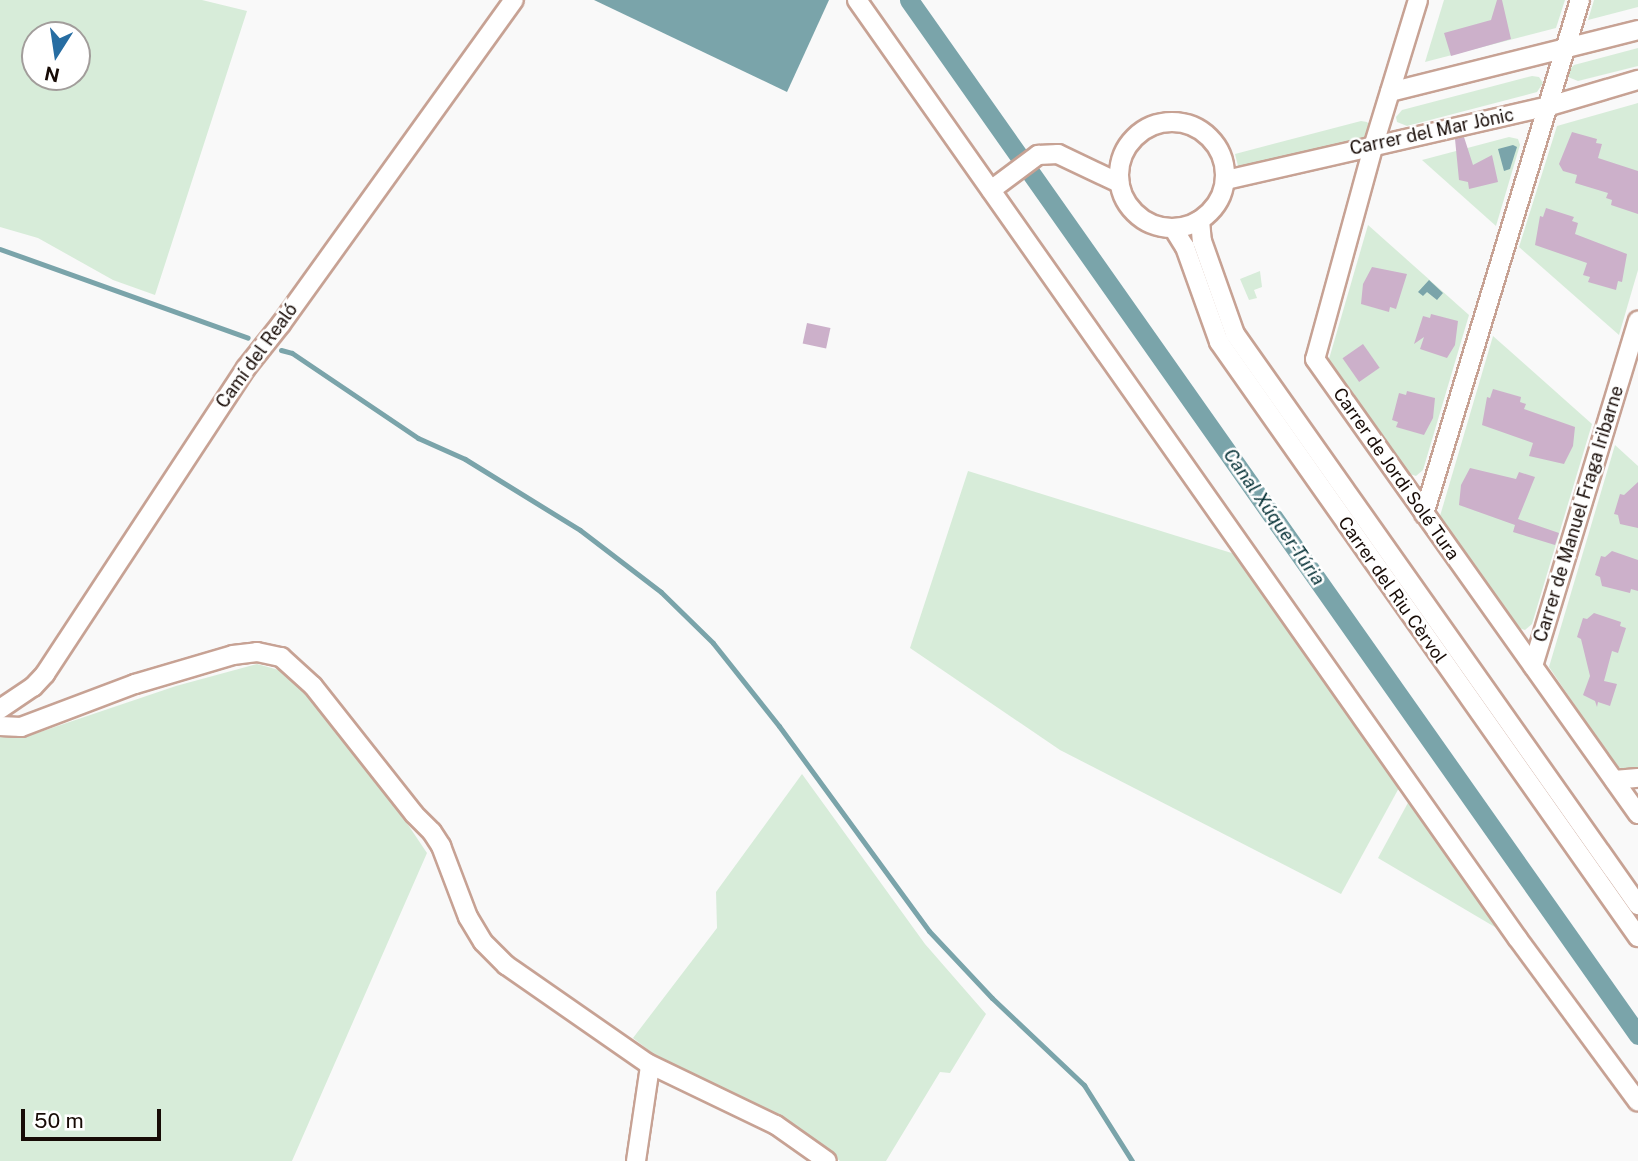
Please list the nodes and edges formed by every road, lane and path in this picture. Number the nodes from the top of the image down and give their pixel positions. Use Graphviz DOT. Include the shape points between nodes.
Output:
graph roads {
  1 [pos="514,0"];
  2 [pos="857,0"];
  3 [pos="1418,0"];
  4 [pos="1580,0"];
  5 [pos="1638,30"];
  6 [pos="1565,49"];
  7 [pos="1638,80"];
  8 [pos="1390,92"];
  9 [pos="1546,107"];
  10 [pos="1374,144"];
  11 [pos="1226,180"];
  12 [pos="1119,183"];
  13 [pos="997,186"];
  14 [pos="1200,220"];
  15 [pos="1173,228"];
  16 [pos="1638,321"];
  17 [pos="1424,514"];
  18 [pos="1533,666"];
  19 [pos="0,709"];
  20 [pos="0,726"];
  21 [pos="1638,778"];
  22 [pos="1614,780"];
  23 [pos="1638,814"];
  24 [pos="1638,905"];
  25 [pos="1638,937"];
  26 [pos="650,1066"];
  27 [pos="1638,1101"];
  28 [pos="636,1161"];
  29 [pos="827,1161"];
  1 -- 19 [label="street, Camí del Realó" via="246,368 45,674"];
  2 -- 13 [label="street"];
  3 -- 8 [label="street, Carrer de Jordi Solé Tura"];
  4 -- 6 [label="street"];
  5 -- 6 [label="street"];
  6 -- 8 [label="street"];
  6 -- 9 [label="street"];
  7 -- 9 [label="street, Carrer del Mar Jònic"];
  8 -- 10 [label="street, Carrer de Jordi Solé Tura"];
  9 -- 10 [label="street, Carrer del Mar Jònic"];
  9 -- 17 [label="street"];
  10 -- 11 [label="street, Carrer del Mar Jònic"];
  10 -- 17 [label="street, Carrer de Jordi Solé Tura" via="1315,359"];
  11 -- 12 [label="street" via="1217,145 1205,132 1171,121 1153,124 1137,134 1122,156"];
  11 -- 14 [label="street" via="1217,203"];
  12 -- 13 [label="street" via="1058,154 1038,155"];
  12 -- 15 [label="street" via="1123,197 1138,215"];
  13 -- 27 [label="street" via="1518,939"];
  14 -- 15 [label="street"];
  14 -- 24 [label="street, Carrer del Riu Cèrvol" via="1202,241 1235,334"];
  15 -- 25 [label="street, Carrer del Riu Cèrvol" via="1185,247 1219,342"];
  16 -- 18 [label="street, Carrer de Manuel Fraga Iribarne"];
  17 -- 18 [label="street, Carrer de Jordi Solé Tura"];
  18 -- 22 [label="street, Carrer de Jordi Solé Tura"];
  20 -- 26 [label="street" via="21,727 135,684 233,655 257,652 281,657 313,686 432,832 483,942 506,965"];
  21 -- 22 [label="street"];
  22 -- 23 [label="street, Carrer de Jordi Solé Tura"];
  26 -- 28 [label="street"];
  26 -- 29 [label="street" via="776,1125"];
}
